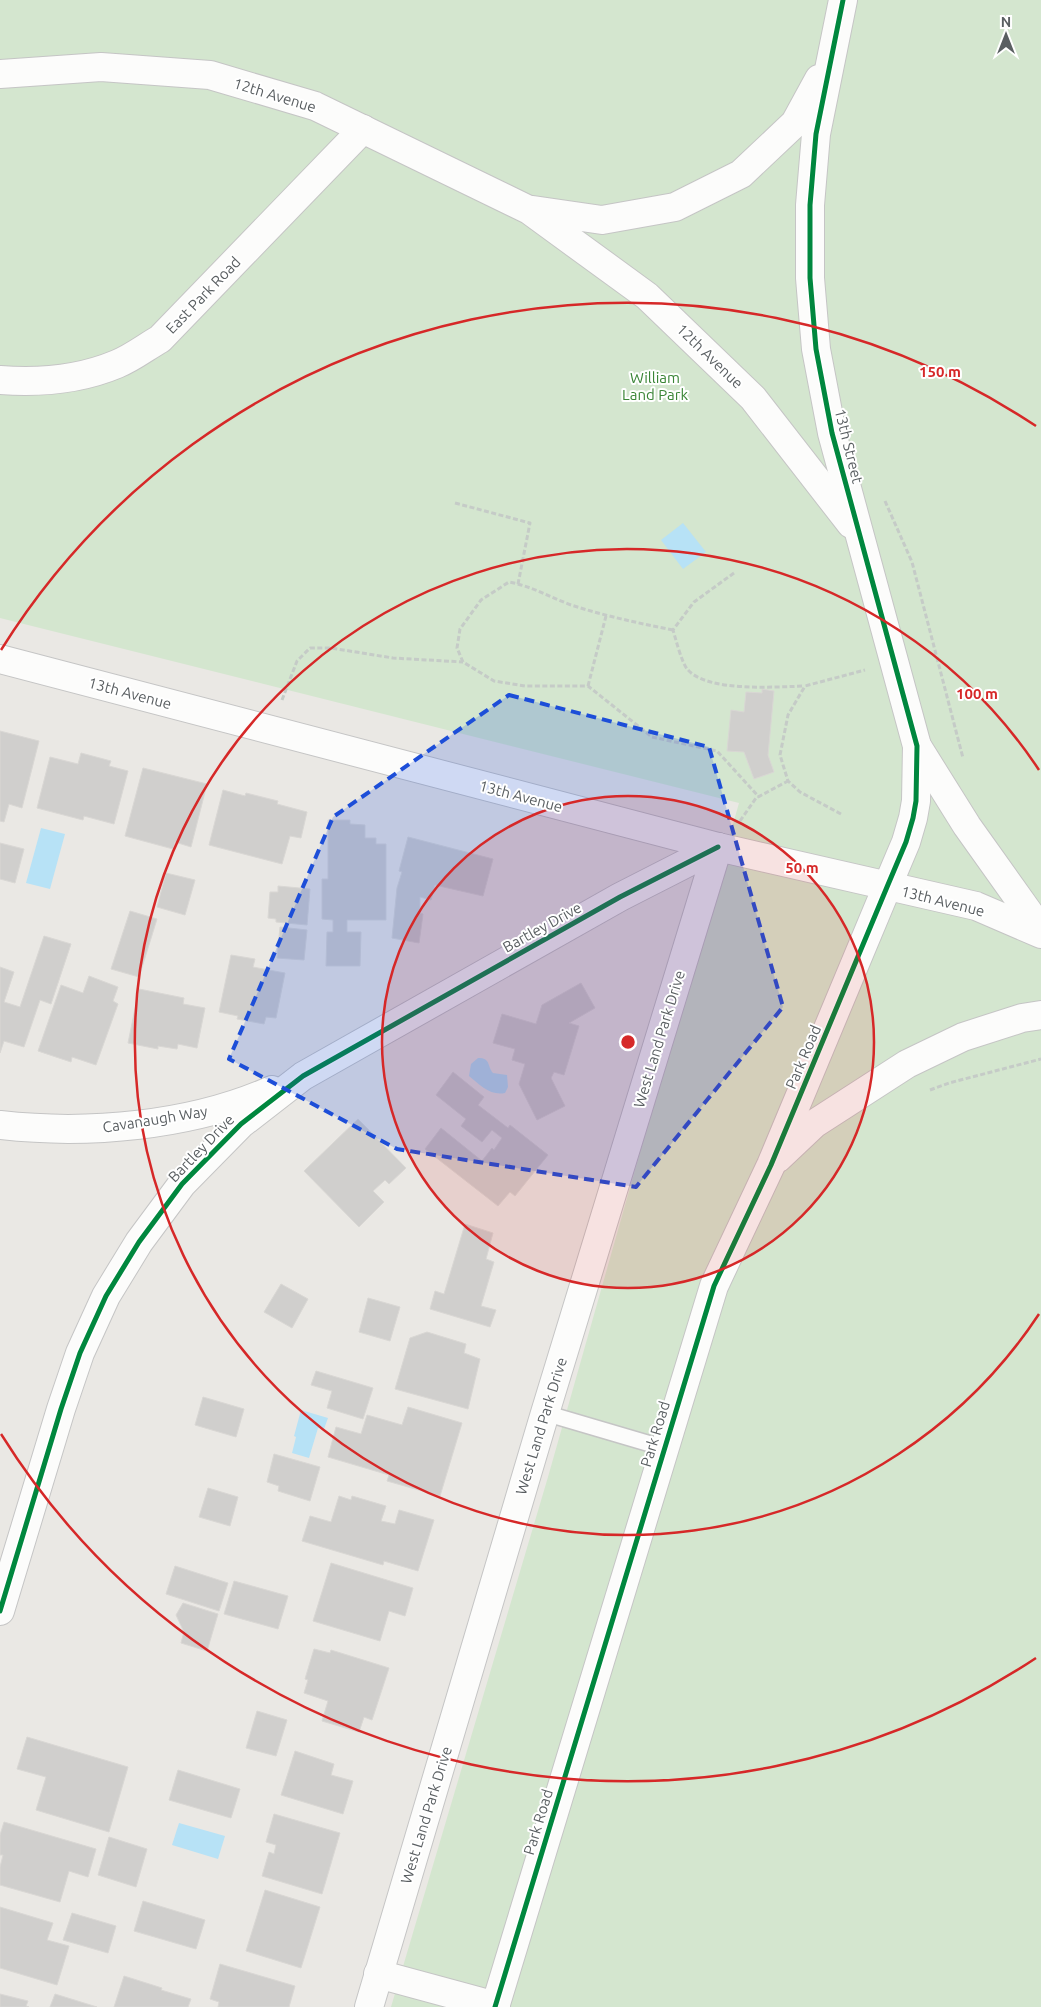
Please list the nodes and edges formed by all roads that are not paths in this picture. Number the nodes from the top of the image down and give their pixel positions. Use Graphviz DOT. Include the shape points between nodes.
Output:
graph roads {
  1 [pos="843,0"];
  2 [pos="830,58"];
  3 [pos="0,74"];
  4 [pos="363,129"];
  5 [pos="529,210"];
  6 [pos="0,380"];
  7 [pos="859,535"];
  8 [pos="0,659"];
  9 [pos="917,746"];
  10 [pos="718,847"];
  11 [pos="888,887"];
  12 [pos="1041,930"];
  13 [pos="1041,934"];
  14 [pos="1041,1015"];
  15 [pos="303,1076"];
  16 [pos="0,1126"];
  17 [pos="771,1165"];
  18 [pos="545,1413"];
  19 [pos="664,1448"];
  20 [pos="0,1610"];
  21 [pos="378,1974"];
  22 [pos="495,2006"];
  23 [pos="369,2007"];
  1 -- 2 [label="street, 13th Street"];
  2 -- 5 [label="street, 12th Avenue" via="795,123 741,174 675,208 602,220"];
  2 -- 7 [label="street, 13th Street" via="816,134 810,205 810,278 816,349 832,434"];
  3 -- 4 [label="street, 12th Avenue" via="101,67 210,75 315,106"];
  4 -- 5 [label="street, 12th Avenue"];
  4 -- 6 [label="street, East Park Road" via="160,339 118,363 88,374 57,380"];
  5 -- 7 [label="street, 12th Avenue" via="647,296 753,398"];
  7 -- 9 [label="street, 13th Street"];
  8 -- 10 [label="street, 13th Avenue"];
  9 -- 11 [label="street, 13th Street" via="913,818"];
  9 -- 12 [label="street" via="967,826"];
  10 -- 11 [label="street, 13th Avenue"];
  10 -- 15 [label="street, Bartley Drive" via="620,897"];
  10 -- 18 [label="street, West Land Park Drive"];
  11 -- 13 [label="street, 13th Avenue" via="976,906"];
  11 -- 17 [label="street, Park Road"];
  14 -- 17 [label="street, Park Road" via="963,1037 907,1064 814,1124"];
  15 -- 16 [label="street, Cavanaugh Way" via="221,1108 137,1124 49,1129"];
  15 -- 20 [label="street, Bartley Drive" via="241,1124 182,1184 138,1242 106,1296 80,1353"];
  17 -- 19 [label="street, Park Road" via="714,1286"];
  18 -- 19 [label="lane"];
  18 -- 21 [label="street, West Land Park Drive"];
  19 -- 22 [label="street, Park Road"];
  21 -- 22 [label="street"];
  21 -- 23 [label="street, West Land Park Drive"];
}
